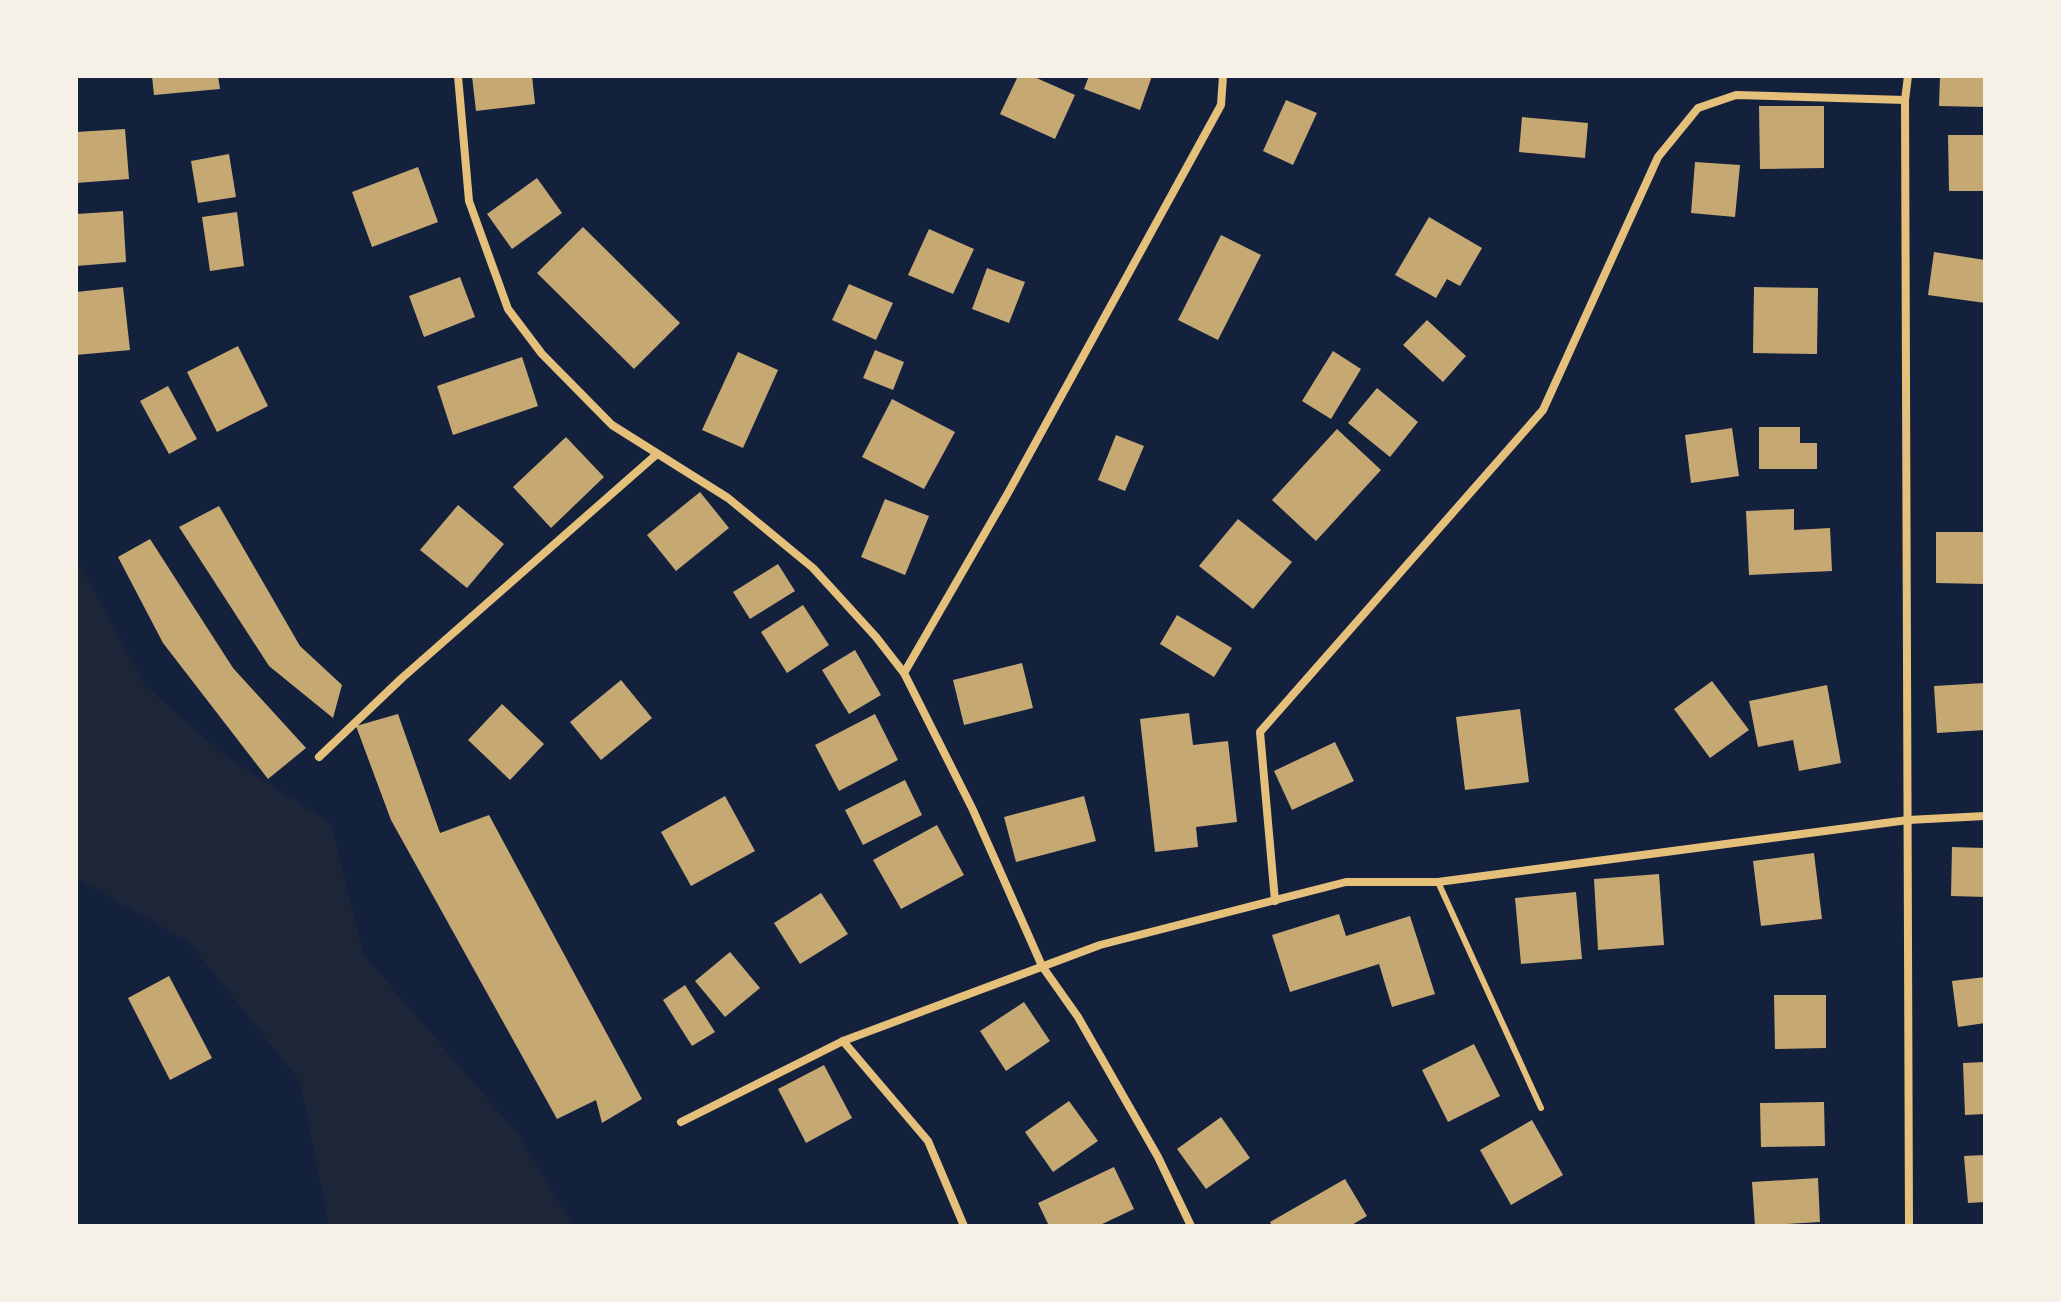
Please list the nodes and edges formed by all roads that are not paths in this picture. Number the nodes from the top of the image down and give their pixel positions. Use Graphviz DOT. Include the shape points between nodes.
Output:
graph roads {
  1 [pos="458,76"];
  2 [pos="1223,76"];
  3 [pos="1908,76"];
  4 [pos="1905,100"];
  5 [pos="657,454"];
  6 [pos="904,673"];
  7 [pos="319,757"];
  8 [pos="1985,816"];
  9 [pos="1908,820"];
  10 [pos="1438,882"];
  11 [pos="1275,901"];
  12 [pos="1042,966"];
  13 [pos="843,1041"];
  14 [pos="1541,1108"];
  15 [pos="681,1122"];
  16 [pos="964,1226"];
  17 [pos="1191,1226"];
  18 [pos="1909,1226"];
  1 -- 5 [label="street" via="469,201 508,309 542,354 602,416"];
  2 -- 6 [label="street" via="1221,105"];
  3 -- 4 [label="street"];
  4 -- 9 [label="street"];
  4 -- 11 [label="street" via="1736,95 1698,108 1658,157 1543,410 1260,732"];
  5 -- 6 [label="street" via="728,498 813,568"];
  5 -- 7 [label="street"];
  6 -- 12 [label="street" via="973,810"];
  8 -- 9 [label="street"];
  9 -- 10 [label="street"];
  9 -- 18 [label="street"];
  10 -- 11 [label="street" via="1346,882"];
  10 -- 14 [label="lane"];
  11 -- 12 [label="street" via="1100,945"];
  12 -- 13 [label="street"];
  12 -- 17 [label="street" via="1086,1030"];
  13 -- 15 [label="street"];
  13 -- 16 [label="street" via="928,1141"];
}
